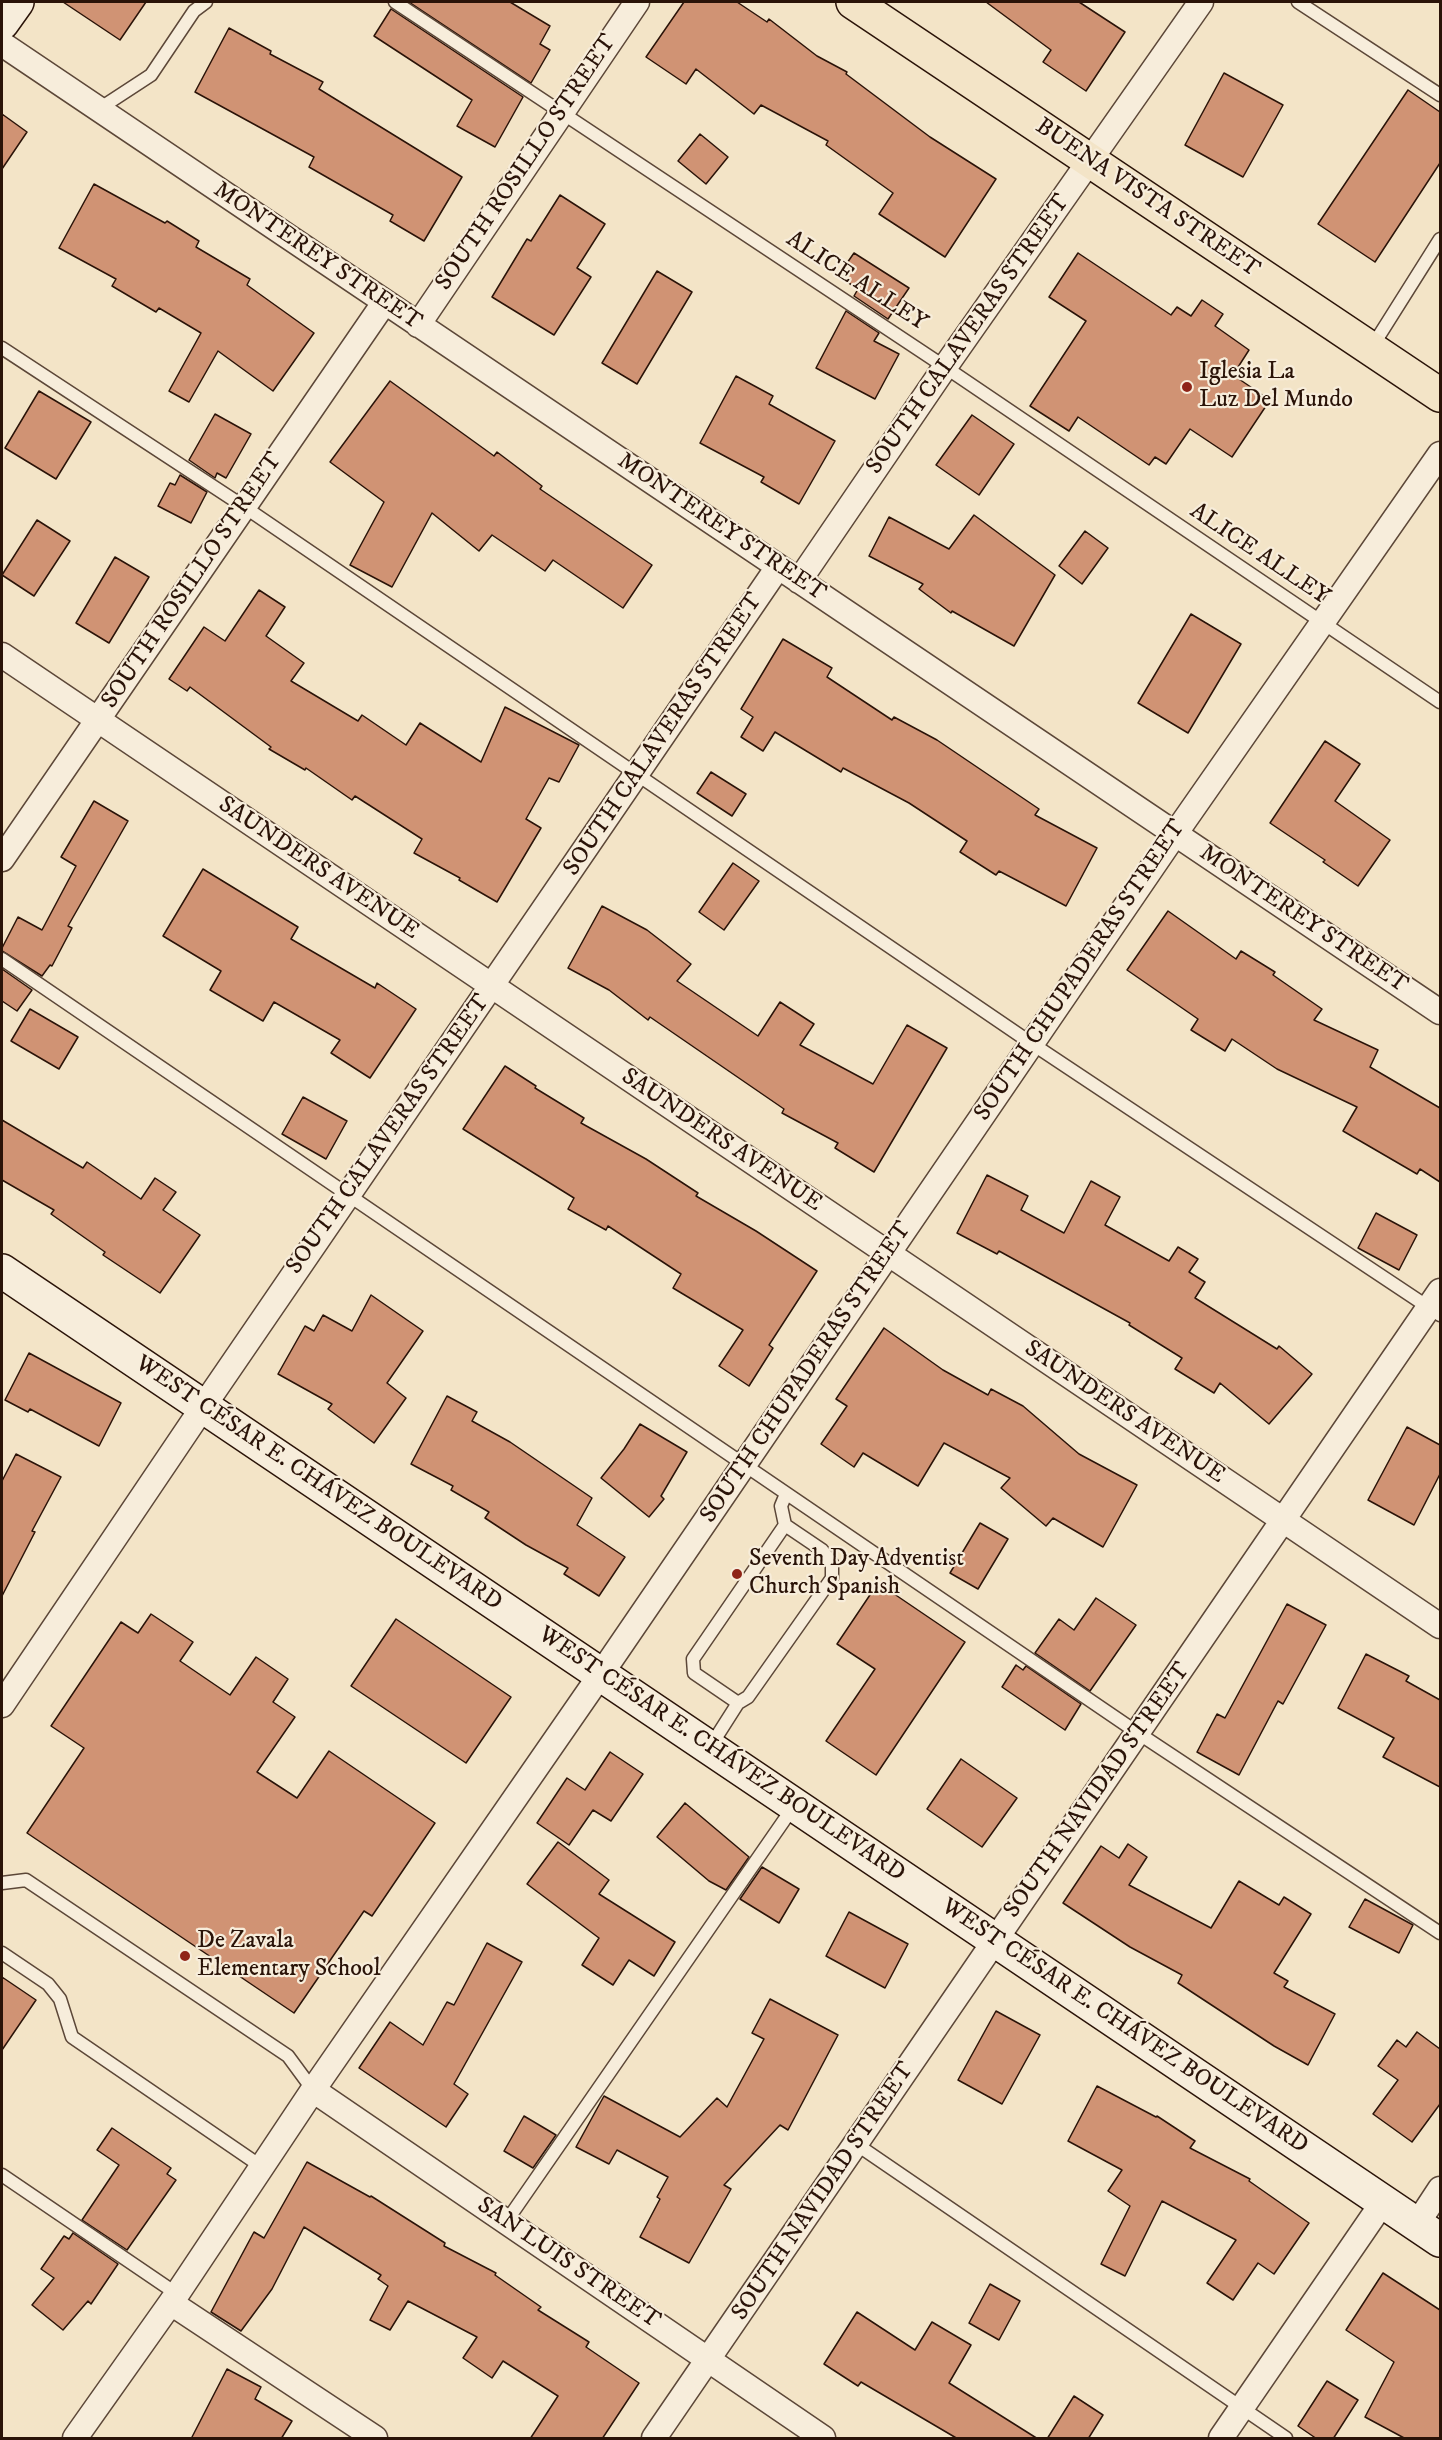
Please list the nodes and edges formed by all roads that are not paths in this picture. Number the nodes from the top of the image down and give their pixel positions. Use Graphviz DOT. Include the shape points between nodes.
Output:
graph roads {
  1 [pos="17,2"];
  2 [pos="206,2"];
  3 [pos="395,2"];
  4 [pos="636,2"];
  5 [pos="853,2"];
  6 [pos="1201,2"];
  7 [pos="1298,2"];
  8 [pos="2,23"];
  9 [pos="2,44"];
  10 [pos="1440,95"];
  11 [pos="99,109"];
  12 [pos="561,113"];
  13 [pos="1090,161"];
  14 [pos="1440,239"];
  15 [pos="384,303"];
  16 [pos="418,325"];
  17 [pos="2,348"];
  18 [pos="1371,348"];
  19 [pos="945,367"];
  20 [pos="1440,395"];
  21 [pos="1440,454"];
  22 [pos="243,507"];
  23 [pos="778,567"];
  24 [pos="799,581"];
  25 [pos="1322,623"];
  26 [pos="2,655"];
  27 [pos="1440,702"];
  28 [pos="98,720"];
  29 [pos="637,775"];
  30 [pos="1175,834"];
  31 [pos="2,859"];
  32 [pos="2,959"];
  33 [pos="491,987"];
  34 [pos="1440,1012"];
  35 [pos="1031,1043"];
  36 [pos="348,1195"];
  37 [pos="888,1254"];
  38 [pos="7,1278"];
  39 [pos="1437,1304"];
  40 [pos="202,1407"];
  41 [pos="744,1466"];
  42 [pos="783,1500"];
  43 [pos="1284,1521"];
  44 [pos="785,1525"];
  45 [pos="1440,1626"];
  46 [pos="600,1674"];
  47 [pos="738,1703"];
  48 [pos="2,1705"];
  49 [pos="1138,1733"];
  50 [pos="710,1748"];
  51 [pos="795,1805"];
  52 [pos="2,1883"];
  53 [pos="1440,1933"];
  54 [pos="995,1940"];
  55 [pos="2,1953"];
  56 [pos="313,2090"];
  57 [pos="856,2144"];
  58 [pos="262,2167"];
  59 [pos="2,2175"];
  60 [pos="1440,2189"];
  61 [pos="1383,2202"];
  62 [pos="506,2222"];
  63 [pos="1429,2232"];
  64 [pos="174,2299"];
  65 [pos="709,2360"];
  66 [pos="1242,2409"];
  67 [pos="75,2439"];
  68 [pos="375,2439"];
  69 [pos="654,2439"];
  70 [pos="824,2439"];
  71 [pos="1221,2439"];
  72 [pos="1286,2439"];
  1 -- 8 [label="street"];
  2 -- 11 [label="lane" via="194,10 151,75"];
  3 -- 12 [label="lane, ALICE ALLEY"];
  4 -- 12 [label="street, SOUTH ROSILLO STREET"];
  5 -- 13 [label="main road, BUENA VISTA STREET"];
  6 -- 13 [label="street, SOUTH CALAVERAS STREET"];
  7 -- 10 [label="lane"];
  9 -- 11 [label="street, MONTEREY STREET"];
  11 -- 15 [label="street, MONTEREY STREET"];
  12 -- 16 [label="street, SOUTH ROSILLO STREET"];
  12 -- 19 [label="lane, ALICE ALLEY"];
  13 -- 18 [label="main road, BUENA VISTA STREET"];
  13 -- 19 [label="street, SOUTH CALAVERAS STREET"];
  14 -- 18 [label="lane"];
  15 -- 16 [label="street, MONTEREY STREET"];
  15 -- 22 [label="street, SOUTH ROSILLO STREET"];
  16 -- 23 [label="street, MONTEREY STREET"];
  17 -- 22 [label="lane"];
  18 -- 20 [label="main road, BUENA VISTA STREET"];
  19 -- 24 [label="street, SOUTH CALAVERAS STREET"];
  19 -- 25 [label="lane, ALICE ALLEY"];
  21 -- 25 [label="street, SOUTH CHUPADERAS STREET"];
  22 -- 28 [label="street, SOUTH ROSILLO STREET"];
  22 -- 29 [label="lane"];
  23 -- 24 [label="street, MONTEREY STREET"];
  23 -- 29 [label="street, SOUTH CALAVERAS STREET"];
  24 -- 30 [label="street, MONTEREY STREET"];
  25 -- 27 [label="lane, ALICE ALLEY"];
  25 -- 30 [label="street, SOUTH CHUPADERAS STREET"];
  26 -- 28 [label="street, SAUNDERS AVENUE"];
  28 -- 31 [label="street, SOUTH ROSILLO STREET"];
  28 -- 33 [label="street, SAUNDERS AVENUE"];
  29 -- 33 [label="street, SOUTH CALAVERAS STREET"];
  29 -- 35 [label="lane"];
  30 -- 34 [label="street, MONTEREY STREET"];
  30 -- 35 [label="street, SOUTH CHUPADERAS STREET"];
  32 -- 36 [label="lane"];
  33 -- 36 [label="street, SOUTH CALAVERAS STREET"];
  33 -- 37 [label="street, SAUNDERS AVENUE"];
  35 -- 37 [label="street, SOUTH CHUPADERAS STREET"];
  35 -- 39 [label="lane"];
  36 -- 40 [label="street, SOUTH CALAVERAS STREET"];
  36 -- 41 [label="lane"];
  37 -- 41 [label="street, SOUTH CHUPADERAS STREET"];
  37 -- 43 [label="street, SAUNDERS AVENUE"];
  38 -- 40 [label="street, WEST CÉSAR E. CHÁVEZ BOULEVARD"];
  39 -- 43 [label="street, SOUTH NAVIDAD STREET"];
  40 -- 46 [label="street, WEST CÉSAR E. CHÁVEZ BOULEVARD"];
  40 -- 48 [label="street, SOUTH CALAVERAS STREET"];
  41 -- 42 [label="lane"];
  41 -- 46 [label="street, SOUTH CHUPADERAS STREET"];
  42 -- 44 [label="lane"];
  42 -- 49 [label="lane"];
  43 -- 45 [label="street, SAUNDERS AVENUE"];
  43 -- 49 [label="street, SOUTH NAVIDAD STREET"];
  44 -- 47 [label="lane" via="693,1659 694,1673"];
  44 -- 47 [label="lane" via="822,1550 832,1563 832,1578 748,1697"];
  46 -- 50 [label="street, WEST CÉSAR E. CHÁVEZ BOULEVARD"];
  46 -- 56 [label="street, SOUTH CHUPADERAS STREET"];
  47 -- 50 [label="lane"];
  49 -- 53 [label="lane"];
  49 -- 54 [label="street, SOUTH NAVIDAD STREET"];
  50 -- 51 [label="street, WEST CÉSAR E. CHÁVEZ BOULEVARD"];
  51 -- 54 [label="street, WEST CÉSAR E. CHÁVEZ BOULEVARD"];
  51 -- 62 [label="lane"];
  52 -- 56 [label="lane" via="26,1880 288,2056"];
  54 -- 57 [label="street, SOUTH NAVIDAD STREET"];
  54 -- 61 [label="street, WEST CÉSAR E. CHÁVEZ BOULEVARD"];
  55 -- 58 [label="lane" via="48,1984 60,1999 72,2037"];
  56 -- 58 [label="street, SOUTH CHUPADERAS STREET"];
  56 -- 62 [label="street, SAN LUIS STREET"];
  57 -- 65 [label="street, SOUTH NAVIDAD STREET"];
  57 -- 66 [label="lane"];
  58 -- 64 [label="street, SOUTH CHUPADERAS STREET"];
  59 -- 64 [label="lane"];
  60 -- 63 [label="street"];
  61 -- 63 [label="street, WEST CÉSAR E. CHÁVEZ BOULEVARD"];
  61 -- 66 [label="street"];
  62 -- 65 [label="street, SAN LUIS STREET"];
  64 -- 67 [label="street, SOUTH CHUPADERAS STREET"];
  64 -- 68 [label="street"];
  65 -- 69 [label="street, SOUTH NAVIDAD STREET"];
  65 -- 70 [label="street, SAN LUIS STREET"];
  66 -- 71 [label="street"];
  66 -- 72 [label="lane"];
}
